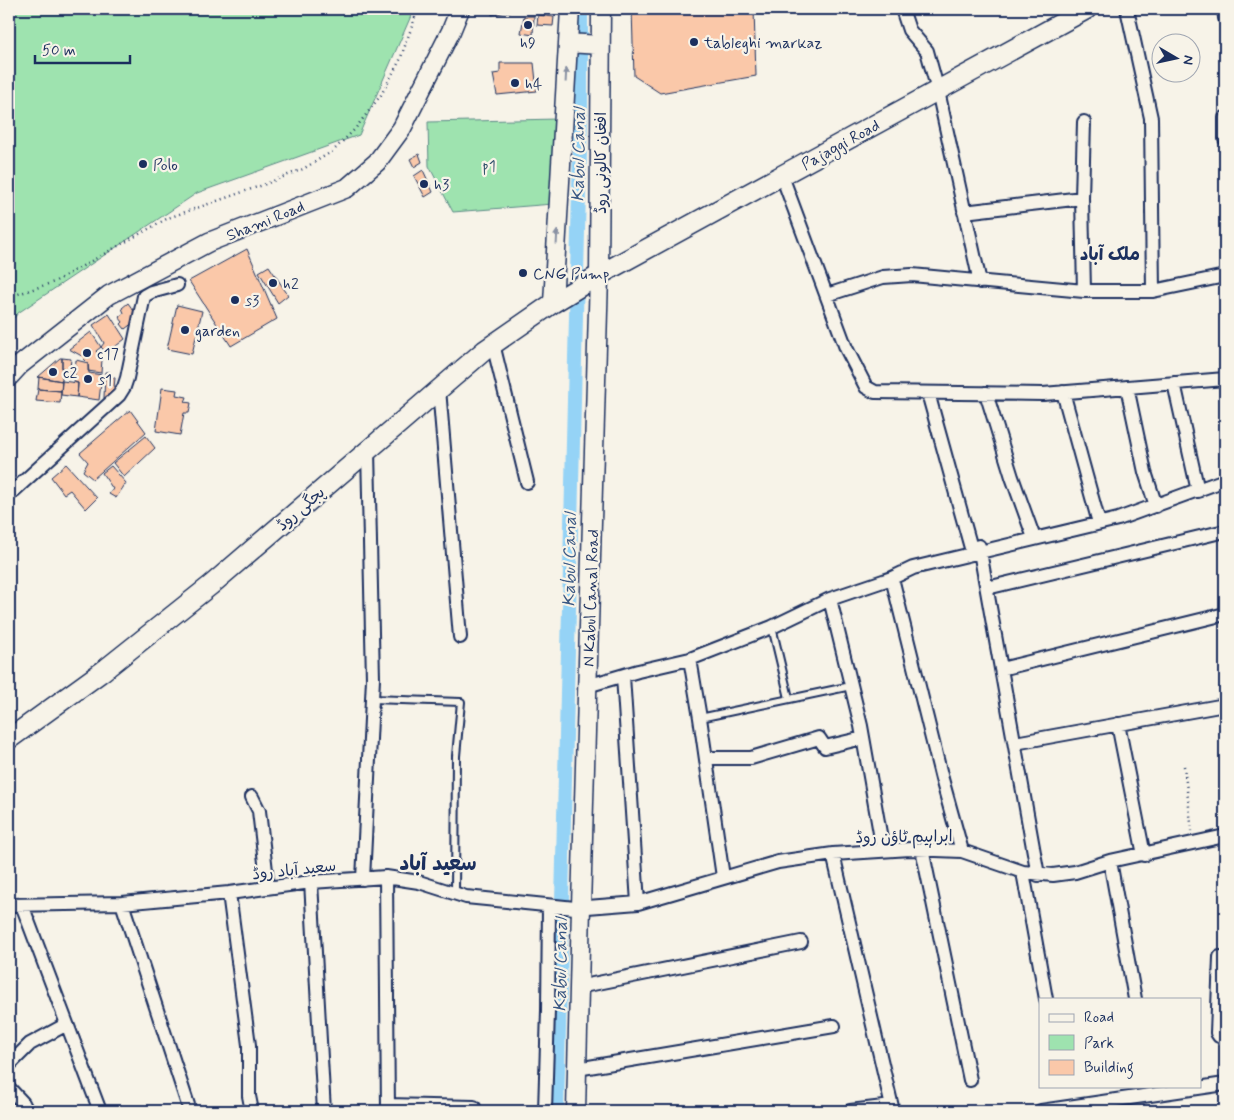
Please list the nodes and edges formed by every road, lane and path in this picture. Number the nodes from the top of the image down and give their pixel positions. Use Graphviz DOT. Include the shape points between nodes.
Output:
graph roads {
  1 [pos="418,9"];
  2 [pos="460,9"];
  3 [pos="570,9"];
  4 [pos="601,9"];
  5 [pos="902,9"];
  6 [pos="1087,9"];
  7 [pos="1127,9"];
  8 [pos="1224,9"];
  9 [pos="1225,18"];
  10 [pos="585,44"];
  11 [pos="938,91"];
  12 [pos="1225,118"];
  13 [pos="1084,122"];
  14 [pos="1225,139"];
  15 [pos="782,176"];
  16 [pos="1082,198"];
  17 [pos="964,212"];
  18 [pos="1225,276"];
  19 [pos="598,280"];
  20 [pos="980,282"];
  21 [pos="177,284"];
  22 [pos="1084,291"];
  23 [pos="1153,291"];
  24 [pos="827,295"];
  25 [pos="9,297"];
  26 [pos="559,300"];
  27 [pos="493,344"];
  28 [pos="9,377"];
  29 [pos="1225,379"];
  30 [pos="1174,383"];
  31 [pos="1127,387"];
  32 [pos="440,389"];
  33 [pos="1064,392"];
  34 [pos="928,393"];
  35 [pos="986,393"];
  36 [pos="368,450"];
  37 [pos="1225,480"];
  38 [pos="527,482"];
  39 [pos="1198,490"];
  40 [pos="9,494"];
  41 [pos="1156,506"];
  42 [pos="1099,523"];
  43 [pos="1225,531"];
  44 [pos="1034,538"];
  45 [pos="980,552"];
  46 [pos="892,578"];
  47 [pos="987,588"];
  48 [pos="830,600"];
  49 [pos="1225,614"];
  50 [pos="772,627"];
  51 [pos="460,636"];
  52 [pos="690,659"];
  53 [pos="1001,669"];
  54 [pos="623,676"];
  55 [pos="587,686"];
  56 [pos="851,686"];
  57 [pos="789,698"];
  58 [pos="372,699"];
  59 [pos="1225,705"];
  60 [pos="700,718"];
  61 [pos="1118,724"];
  62 [pos="9,738"];
  63 [pos="863,738"];
  64 [pos="1015,743"];
  65 [pos="706,758"];
  66 [pos="1184,766"];
  67 [pos="252,797"];
  68 [pos="1225,836"];
  69 [pos="1194,844"];
  70 [pos="922,849"];
  71 [pos="883,850"];
  72 [pos="962,851"];
  73 [pos="833,854"];
  74 [pos="1144,855"];
  75 [pos="1110,861"];
  76 [pos="1023,872"];
  77 [pos="1038,875"];
  78 [pos="386,877"];
  79 [pos="723,877"];
  80 [pos="363,879"];
  81 [pos="311,882"];
  82 [pos="268,888"];
  83 [pos="229,893"];
  84 [pos="455,894"];
  85 [pos="122,903"];
  86 [pos="638,903"];
  87 [pos="9,905"];
  88 [pos="22,905"];
  89 [pos="549,906"];
  90 [pos="578,908"];
  91 [pos="801,942"];
  92 [pos="1220,957"];
  93 [pos="578,987"];
  94 [pos="1046,998"];
  95 [pos="1135,998"];
  96 [pos="67,1024"];
  97 [pos="834,1026"];
  98 [pos="1225,1038"];
  99 [pos="9,1065"];
  100 [pos="577,1069"];
  101 [pos="970,1080"];
  102 [pos="1225,1084"];
  103 [pos="1202,1087"];
  104 [pos="9,1088"];
  105 [pos="1198,1088"];
  106 [pos="474,1107"];
  107 [pos="388,1108"];
  108 [pos="892,1109"];
  109 [pos="27,1111"];
  110 [pos="100,1111"];
  111 [pos="190,1111"];
  112 [pos="252,1111"];
  113 [pos="324,1111"];
  114 [pos="545,1111"];
  115 [pos="576,1111"];
  116 [pos="850,1111"];
  117 [pos="1041,1111"];
  1 -- 25 [label="path" via="400,60 381,95 333,152 263,185 168,218 54,282"];
  2 -- 28 [label="main road, Shami Road" via="402,128 377,162 347,188 209,242 109,295"];
  3 -- 10 [label="main road"];
  4 -- 10 [label="main road, افغان کالونی روڈ"];
  5 -- 11 [label="street" via="909,30 927,51"];
  6 -- 11 [label="main road, Pajaggi Road"];
  7 -- 23 [label="street" via="1151,118"];
  8 -- 9 [label="street"];
  10 -- 19 [label="main road, افغان کالونی روڈ"];
  26 -- 10 [label="main road, one-way"];
  11 -- 15 [label="main road, Pajaggi Road"];
  11 -- 17 [label="street"];
  12 -- 14 [label="street"];
  13 -- 16 [label="street"];
  15 -- 19 [label="main road, Pajaggi Road"];
  15 -- 24 [label="street"];
  16 -- 17 [label="street"];
  16 -- 22 [label="street"];
  17 -- 20 [label="street"];
  18 -- 23 [label="street"];
  19 -- 26 [label="main road, پجگی روڈ"];
  19 -- 55 [label="main road, N Kabul Canal Road"];
  20 -- 22 [label="street"];
  20 -- 24 [label="street" via="912,275 883,277"];
  21 -- 40 [label="street" via="144,296 127,378 119,395"];
  22 -- 23 [label="street"];
  24 -- 34 [label="street" via="846,348 866,387 875,392"];
  26 -- 27 [label="main road, پجگی روڈ"];
  27 -- 32 [label="main road, پجگی روڈ"];
  27 -- 38 [label="street"];
  29 -- 30 [label="street"];
  30 -- 31 [label="street"];
  30 -- 39 [label="street"];
  31 -- 33 [label="street"];
  31 -- 41 [label="street" via="1145,472"];
  32 -- 36 [label="main road, پجگی روڈ"];
  32 -- 51 [label="street"];
  33 -- 35 [label="street"];
  33 -- 42 [label="street"];
  34 -- 35 [label="street"];
  34 -- 45 [label="street" via="970,548 979,546"];
  35 -- 44 [label="street"];
  36 -- 58 [label="street"];
  36 -- 62 [label="main road, پجگی روڈ" via="211,585 103,671"];
  37 -- 39 [label="street"];
  39 -- 41 [label="street"];
  41 -- 42 [label="street"];
  42 -- 44 [label="street"];
  43 -- 47 [label="street"];
  44 -- 45 [label="street"];
  45 -- 46 [label="street" via="912,568"];
  45 -- 47 [label="street"];
  46 -- 48 [label="street"];
  46 -- 72 [label="street"];
  47 -- 53 [label="street"];
  48 -- 50 [label="street"];
  48 -- 56 [label="street"];
  49 -- 53 [label="street"];
  50 -- 52 [label="street"];
  50 -- 57 [label="lane"];
  52 -- 54 [label="street"];
  52 -- 60 [label="street"];
  53 -- 64 [label="street"];
  54 -- 55 [label="street"];
  54 -- 86 [label="street"];
  55 -- 90 [label="main road, N Kabul Canal Road"];
  56 -- 57 [label="lane"];
  56 -- 63 [label="street"];
  57 -- 60 [label="lane"];
  58 -- 80 [label="street"];
  58 -- 84 [label="lane" via="461,702 456,756"];
  59 -- 61 [label="street"];
  60 -- 65 [label="street"];
  61 -- 64 [label="street"];
  61 -- 74 [label="street"];
  63 -- 65 [label="street" via="824,747 819,738 752,758"];
  63 -- 71 [label="street"];
  64 -- 77 [label="street"];
  65 -- 79 [label="street"];
  66 -- 69 [label="path"];
  67 -- 82 [label="street" via="259,812"];
  68 -- 69 [label="street, ابراہیم ٹاؤن روڈ"];
  69 -- 74 [label="street, ابراہیم ٹاؤن روڈ"];
  70 -- 71 [label="street, ابراہیم ٹاؤن روڈ"];
  70 -- 72 [label="street, ابراہیم ٹاؤن روڈ"];
  70 -- 101 [label="street"];
  71 -- 73 [label="street, ابراہیم ٹاؤن روڈ"];
  72 -- 76 [label="street, ابراہیم ٹاؤن روڈ"];
  73 -- 79 [label="street, ابراہیم ٹاؤن روڈ" via="778,862"];
  73 -- 108 [label="street"];
  74 -- 75 [label="street, ابراہیم ٹاؤن روڈ"];
  75 -- 77 [label="street, ابراہیم ٹاؤن روڈ" via="1075,872"];
  75 -- 95 [label="street"];
  76 -- 77 [label="street, ابراہیم ٹاؤن روڈ"];
  76 -- 94 [label="street"];
  78 -- 80 [label="street, سعید آباد روڈ"];
  78 -- 84 [label="street, سعید آباد روڈ" via="419,882"];
  78 -- 107 [label="street"];
  79 -- 86 [label="street, ابراہیم ٹاؤن روڈ"];
  80 -- 81 [label="street, سعید آباد روڈ"];
  81 -- 82 [label="street, سعید آباد روڈ"];
  81 -- 113 [label="street"];
  82 -- 83 [label="street, سعید آباد روڈ"];
  83 -- 85 [label="street, سعید آباد روڈ"];
  83 -- 112 [label="street" via="249,1045"];
  84 -- 89 [label="street, سعید آباد روڈ"];
  85 -- 88 [label="street, سعید آباد روڈ"];
  85 -- 111 [label="street"];
  86 -- 90 [label="street, ابراہیم ٹاؤن روڈ"];
  87 -- 88 [label="street, سعید آباد روڈ"];
  88 -- 96 [label="street"];
  89 -- 90 [label="street, سعید آباد روڈ"];
  89 -- 114 [label="street"];
  90 -- 93 [label="main road"];
  91 -- 93 [label="street"];
  92 -- 98 [label="street" via="1217,1033"];
  93 -- 100 [label="main road"];
  96 -- 99 [label="street" via="30,1044"];
  96 -- 110 [label="street"];
  97 -- 100 [label="street"];
  100 -- 115 [label="main road"];
  102 -- 103 [label="street"];
  104 -- 109 [label="street"];
  105 -- 117 [label="street"];
  106 -- 107 [label="street"];
  108 -- 116 [label="street"];
}
